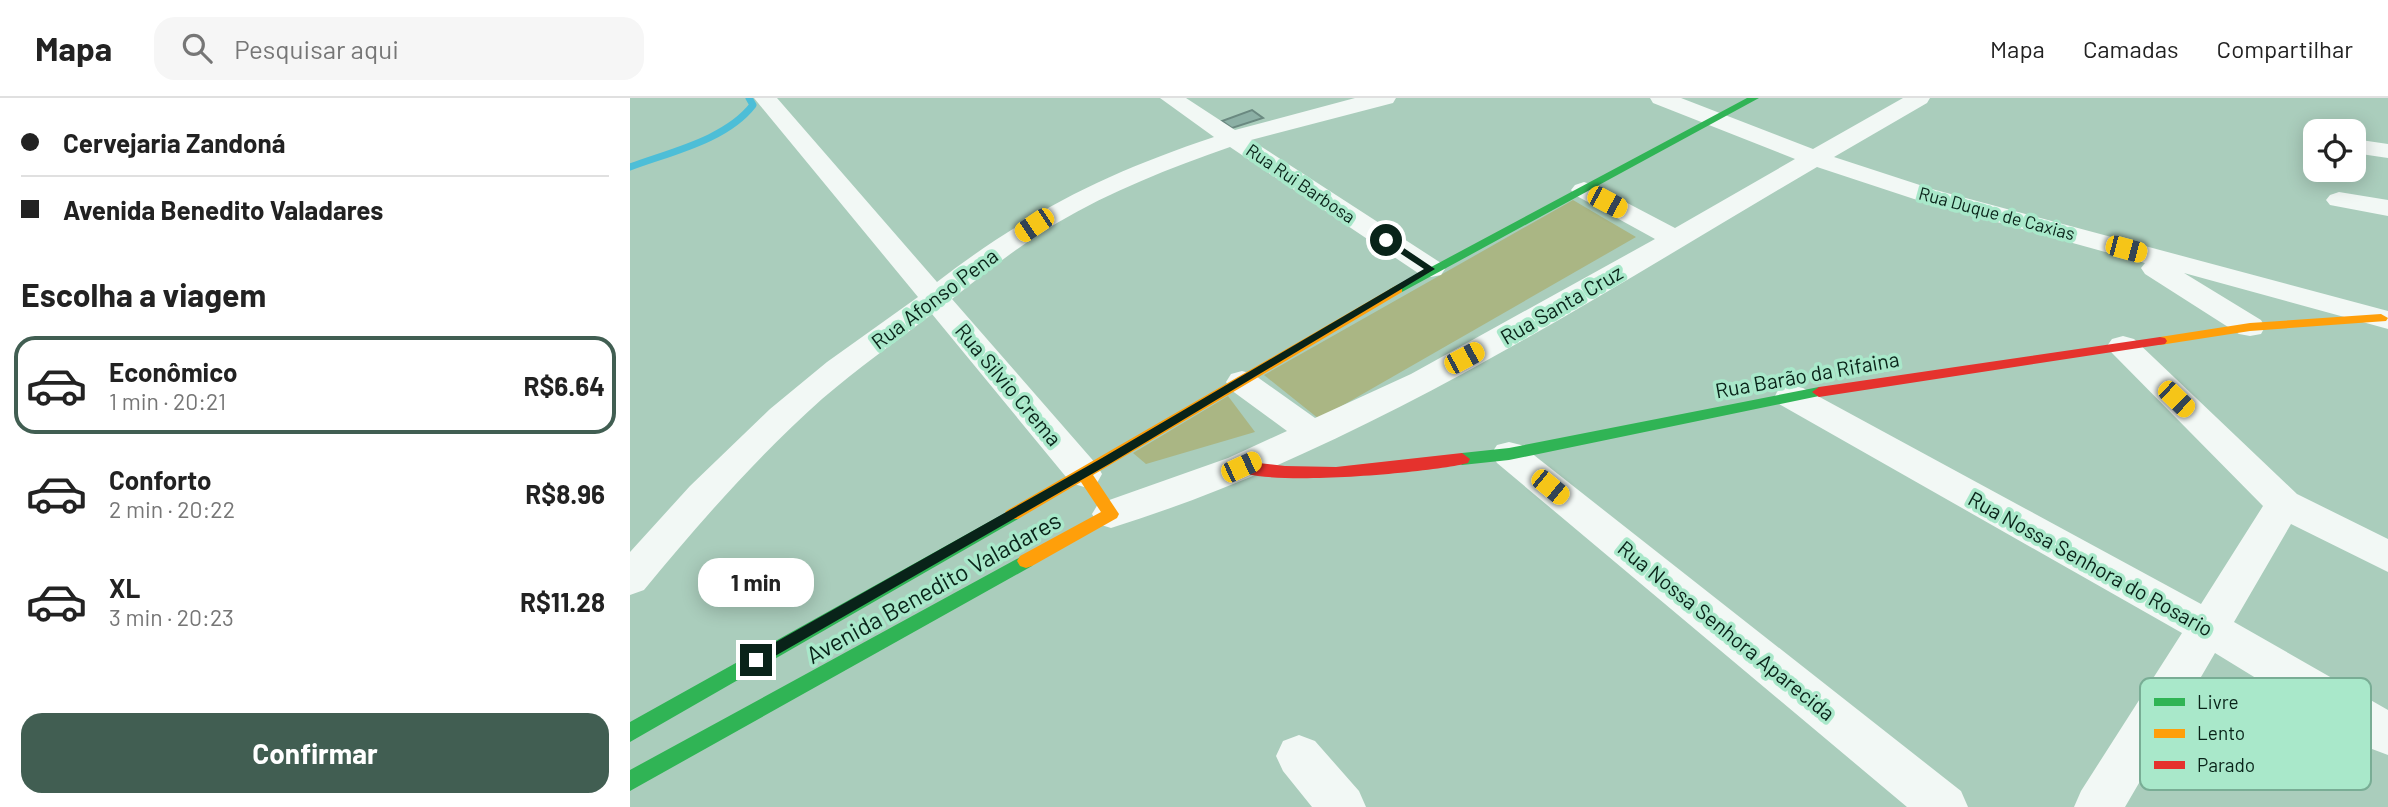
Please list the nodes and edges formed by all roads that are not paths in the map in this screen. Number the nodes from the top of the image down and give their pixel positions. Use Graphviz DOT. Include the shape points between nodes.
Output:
graph roads {
  1 [pos="765,98"];
  2 [pos="1171,98"];
  3 [pos="1385,98"];
  4 [pos="1661,98"];
  5 [pos="1754,98"];
  6 [pos="1919,98"];
  7 [pos="1715,119"];
  8 [pos="1231,137"];
  9 [pos="2366,147"];
  10 [pos="2388,151"];
  11 [pos="1813,158"];
  12 [pos="1584,190"];
  13 [pos="2339,200"];
  14 [pos="2388,208"];
  15 [pos="1676,239"];
  16 [pos="2126,249"];
  17 [pos="1431,269"];
  18 [pos="936,297"];
  19 [pos="2385,319"];
  20 [pos="2250,327"];
  21 [pos="2123,346"];
  22 [pos="1242,382"];
  23 [pos="1791,396"];
  24 [pos="1314,434"];
  25 [pos="1509,454"];
  26 [pos="1241,467"];
  27 [pos="1084,474"];
  28 [pos="2284,503"];
  29 [pos="1111,514"];
  30 [pos="2388,557"];
  31 [pos="630,579"];
  32 [pos="2207,627"];
  33 [pos="2176,678"];
  34 [pos="2293,678"];
  35 [pos="2371,724"];
  36 [pos="630,733"];
  37 [pos="2388,734"];
  38 [pos="2140,738"];
  39 [pos="1299,756"];
  40 [pos="630,781"];
  41 [pos="1342,807"];
  42 [pos="1944,807"];
  43 [pos="2098,807"];
  1 -- 18 [label="street, Rua Silvio Crema"];
  2 -- 8 [label="street, Rua Rui Barbosa"];
  3 -- 8 [label="street, Rua Afonso Pena"];
  4 -- 7 [label="street, Rua Duque de Caxias"];
  5 -- 7 [label="street, Avenida Benedito Valadares"];
  6 -- 11 [label="street, Rua Santa Cruz"];
  7 -- 11 [label="street, Rua Duque de Caxias"];
  7 -- 12 [label="street, Avenida Benedito Valadares"];
  8 -- 17 [label="street, Rua Rui Barbosa"];
  8 -- 18 [label="street, Rua Afonso Pena" via="1082,198 985,258"];
  9 -- 10 [label="street"];
  11 -- 15 [label="street, Rua Santa Cruz"];
  11 -- 16 [label="street, Rua Duque de Caxias" via="1923,194"];
  12 -- 15 [label="street"];
  12 -- 17 [label="street, Avenida Benedito Valadares"];
  13 -- 14 [label="street"];
  15 -- 24 [label="street, Rua Santa Cruz" via="1445,369"];
  16 -- 19 [label="street, Rua Duque de Caxias"];
  16 -- 20 [label="street"];
  17 -- 22 [label="street, Avenida Benedito Valadares"];
  18 -- 27 [label="street, Rua Silvio Crema"];
  18 -- 31 [label="street, Rua Afonso Pena" via="838,369 750,448"];
  19 -- 20 [label="street, Rua Barão da Rifaina"];
  20 -- 21 [label="street, Rua Barão da Rifaina"];
  21 -- 23 [label="street, Rua Barão da Rifaina"];
  21 -- 28 [label="street"];
  22 -- 24 [label="street"];
  22 -- 27 [label="street, Avenida Benedito Valadares"];
  23 -- 25 [label="street, Rua Barão da Rifaina"];
  23 -- 32 [label="street, Rua Nossa Senhora do Rosario"];
  24 -- 26 [label="street, Rua Santa Cruz"];
  25 -- 26 [label="street, Rua Barão da Rifaina" via="1336,473"];
  25 -- 42 [label="street, Rua Nossa Senhora Aparecida"];
  26 -- 29 [label="street, Rua Santa Cruz"];
  27 -- 29 [label="street, Rua Silvio Crema"];
  27 -- 36 [label="street, Avenida Benedito Valadares"];
  28 -- 30 [label="street"];
  28 -- 32 [label="street"];
  29 -- 40 [label="street, Avenida Benedito Valadares"];
  32 -- 33 [label="street"];
  32 -- 34 [label="street, Rua Nossa Senhora do Rosario"];
  35 -- 37 [label="street, Rua Nossa Senhora do Rosario"];
  38 -- 43 [label="street"];
  39 -- 41 [label="street"];
}
